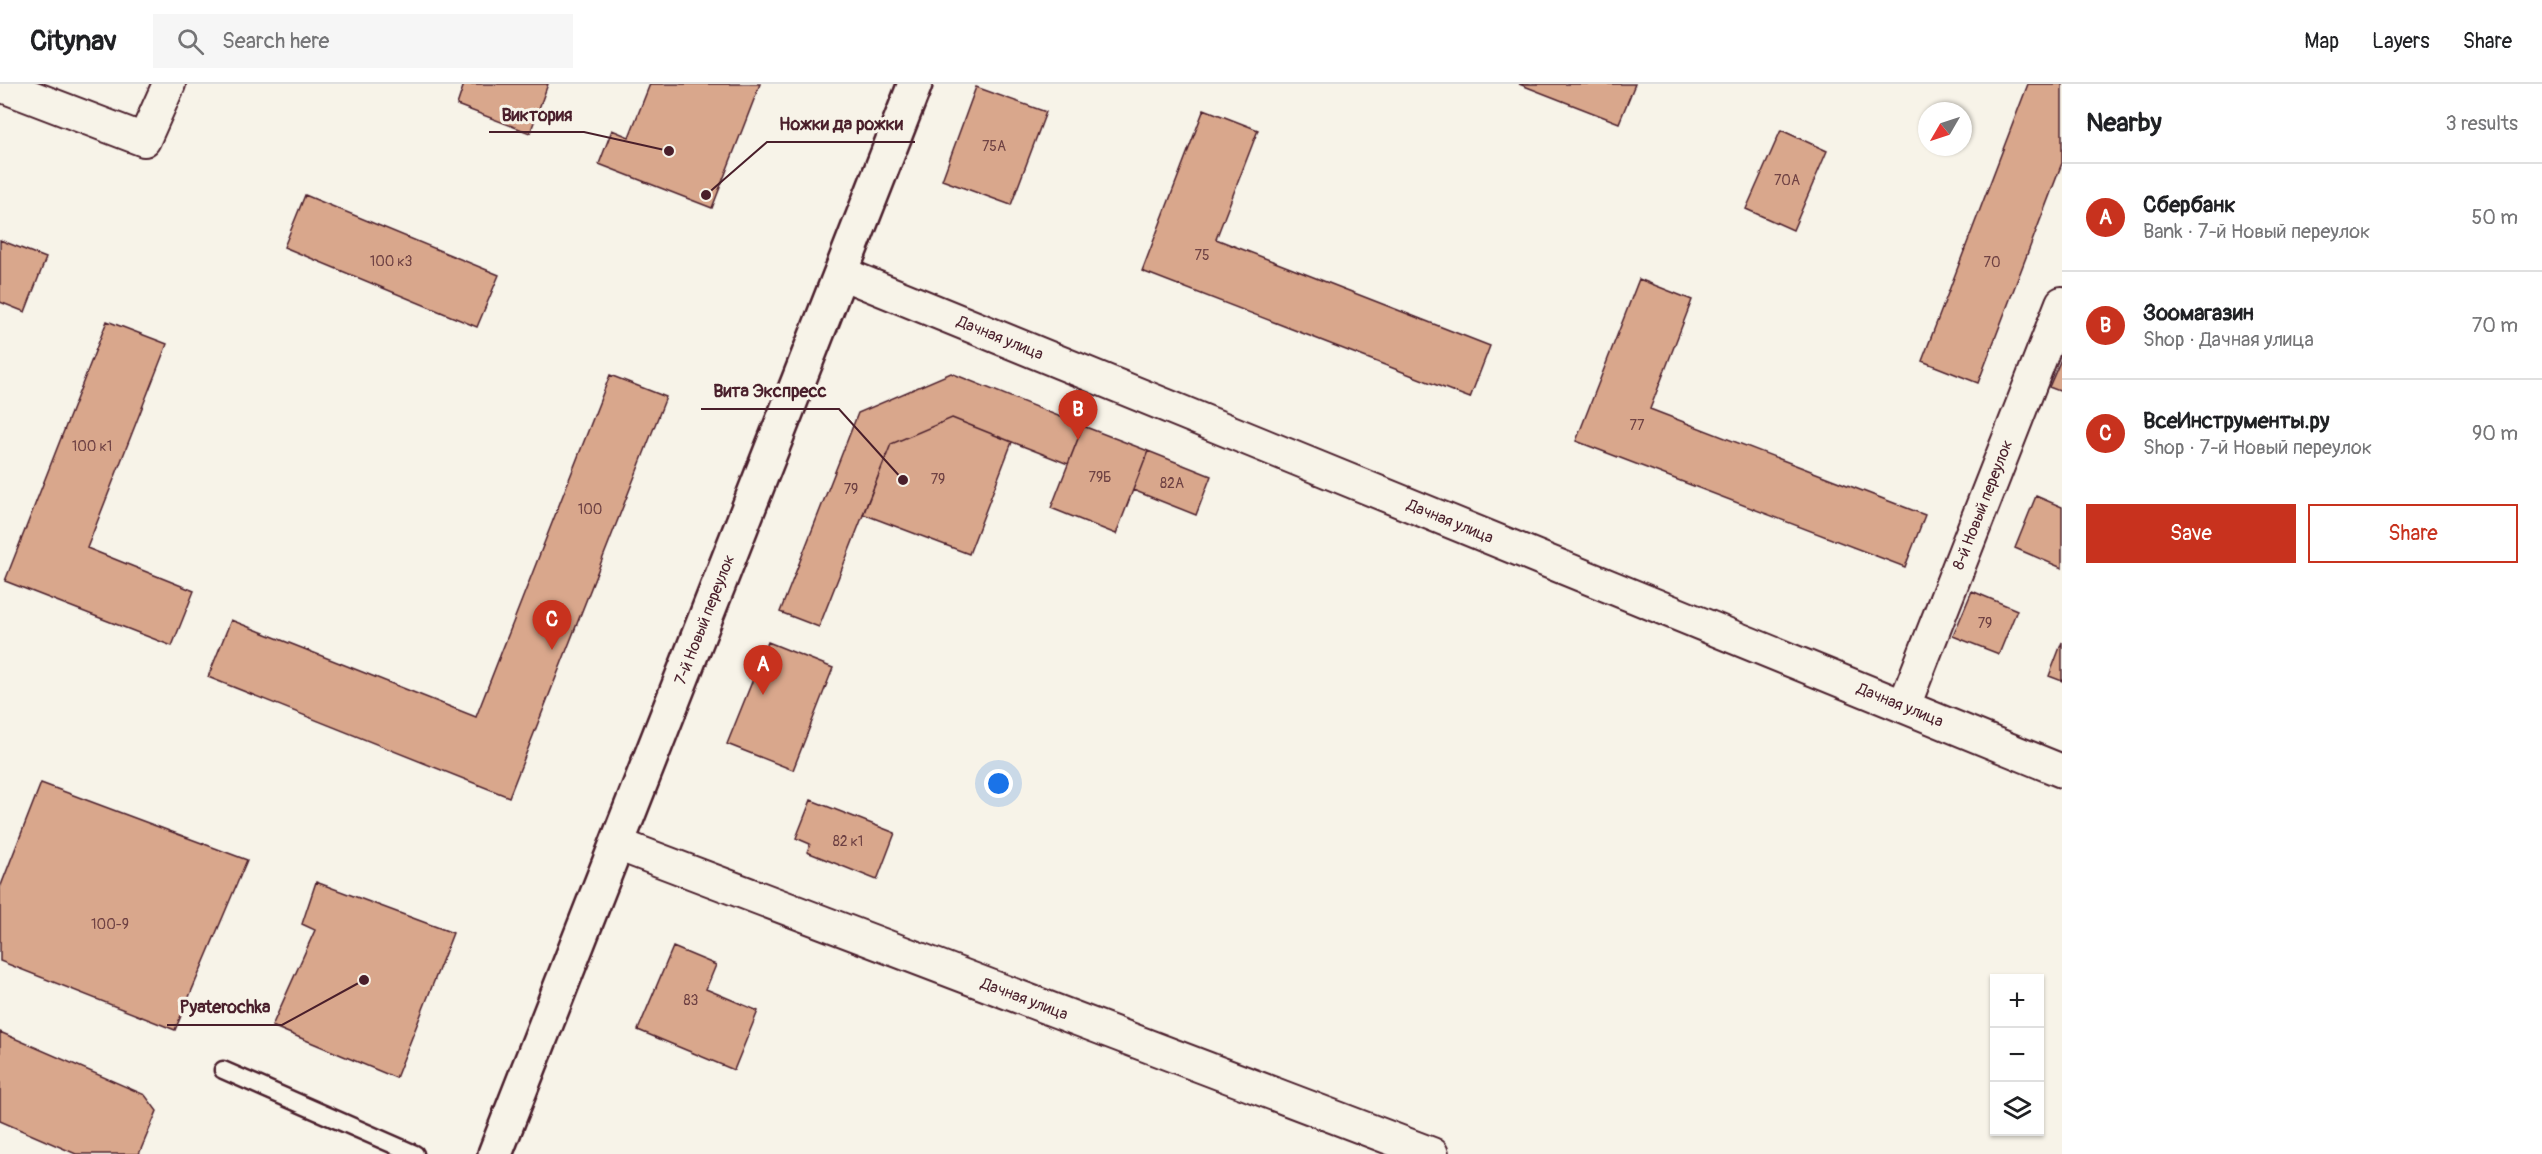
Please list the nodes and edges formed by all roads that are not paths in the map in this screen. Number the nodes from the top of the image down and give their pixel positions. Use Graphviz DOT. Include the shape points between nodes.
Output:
graph roads {
  1 [pos="169,84"];
  2 [pos="915,84"];
  3 [pos="0,85"];
  4 [pos="841,273"];
  5 [pos="2062,303"];
  6 [pos="1904,706"];
  7 [pos="2062,771"];
  8 [pos="617,844"];
  9 [pos="223,1070"];
  10 [pos="415,1154"];
  11 [pos="495,1154"];
  12 [pos="1432,1154"];
  1 -- 3 [label="street" via="144,140"];
  2 -- 4 [label="street, 7-й Новый переулок"];
  4 -- 6 [label="street, Дачная улица"];
  4 -- 8 [label="street, 7-й Новый переулок"];
  5 -- 6 [label="street, 8-й Новый переулок"];
  6 -- 7 [label="street, Дачная улица"];
  8 -- 11 [label="street, 7-й Новый переулок"];
  8 -- 12 [label="street, Дачная улица"];
  9 -- 10 [label="lane"];
}
